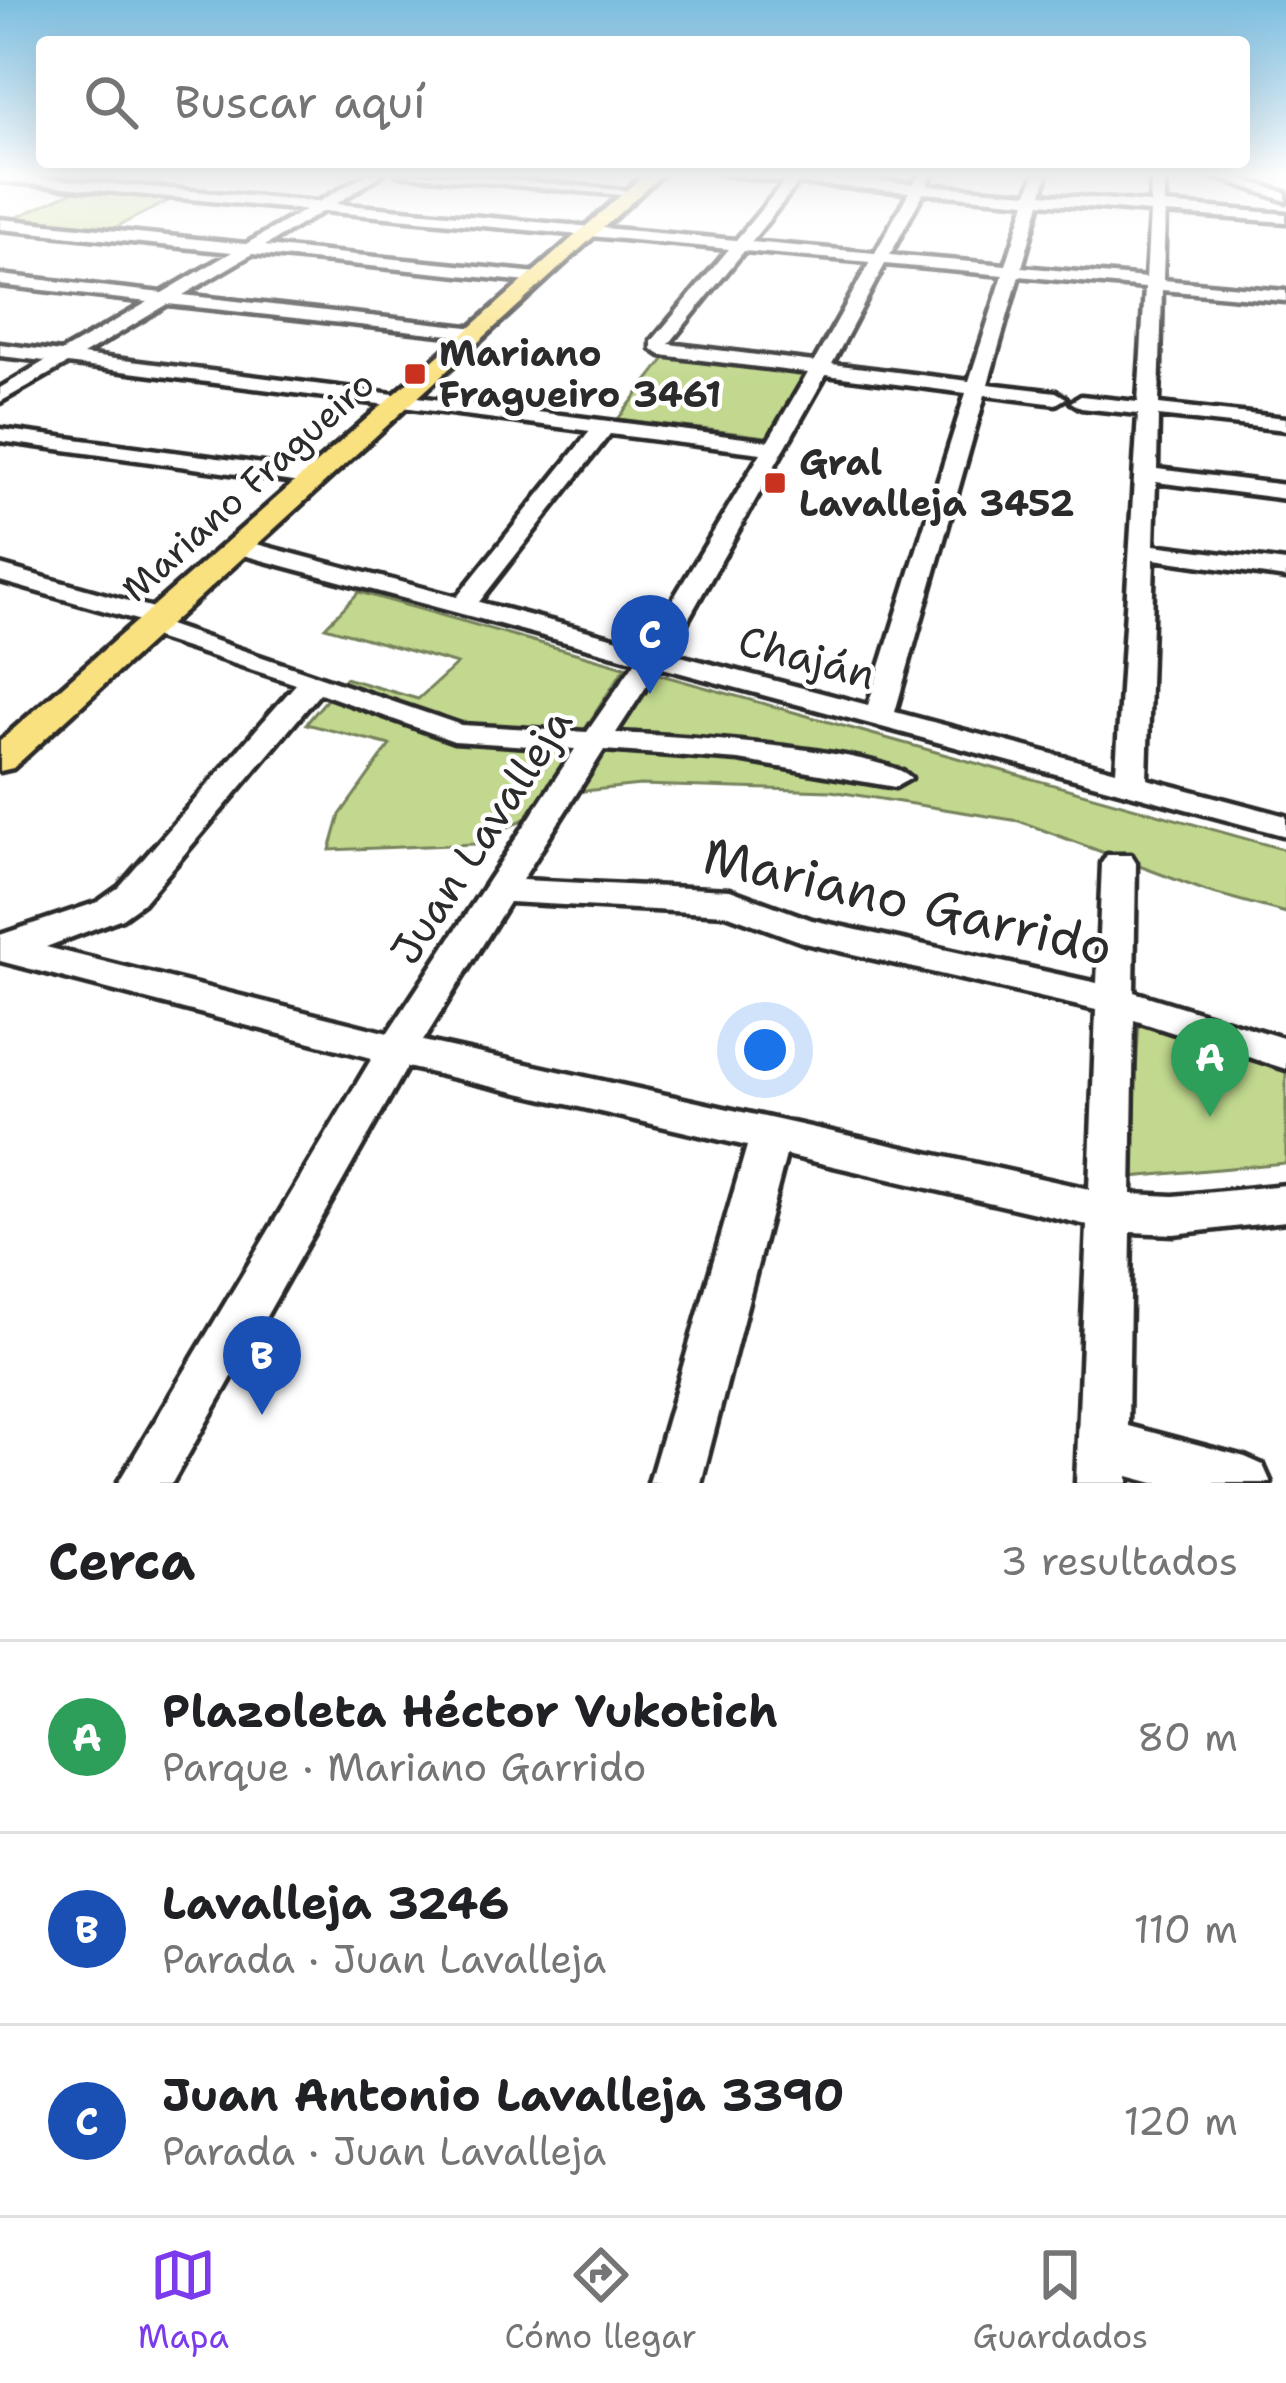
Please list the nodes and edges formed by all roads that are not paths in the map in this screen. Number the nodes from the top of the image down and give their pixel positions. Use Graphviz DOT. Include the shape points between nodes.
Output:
graph roads {
  1 [pos="191,243"];
  2 [pos="259,243"];
  3 [pos="577,243"];
  4 [pos="731,243"];
  5 [pos="888,243"];
  6 [pos="1020,243"];
  7 [pos="1157,243"];
  8 [pos="740,244"];
  9 [pos="249,249"];
  10 [pos="881,257"];
  11 [pos="1012,269"];
  12 [pos="538,278"];
  13 [pos="0,280"];
  14 [pos="1155,283"];
  15 [pos="1286,296"];
  16 [pos="166,298"];
  17 [pos="477,333"];
  18 [pos="0,350"];
  19 [pos="64,358"];
  20 [pos="819,371"];
  21 [pos="978,389"];
  22 [pos="0,396"];
  23 [pos="1056,398"];
  24 [pos="402,400"];
  25 [pos="1081,402"];
  26 [pos="1147,409"];
  27 [pos="1286,424"];
  28 [pos="605,426"];
  29 [pos="0,435"];
  30 [pos="774,448"];
  31 [pos="1144,474"];
  32 [pos="315,478"];
  33 [pos="1286,492"];
  34 [pos="237,546"];
  35 [pos="1140,550"];
  36 [pos="1286,570"];
  37 [pos="0,573"];
  38 [pos="462,607"];
  39 [pos="162,625"];
  40 [pos="652,658"];
  41 [pos="310,680"];
  42 [pos="878,720"];
  43 [pos="596,741"];
  44 [pos="0,760"];
  45 [pos="895,778"];
  46 [pos="1131,784"];
  47 [pos="1286,826"];
  48 [pos="1119,863"];
  49 [pos="498,890"];
  50 [pos="1,948"];
  51 [pos="1118,1001"];
  52 [pos="397,1050"];
  53 [pos="1286,1054"];
  54 [pos="771,1134"];
  55 [pos="1286,1203"];
  56 [pos="1109,1212"];
  57 [pos="1102,1463"];
  58 [pos="144,1483"];
  59 [pos="675,1483"];
  60 [pos="1245,1483"];
  1 -- 9 [label="street"];
  2 -- 9 [label="street"];
  3 -- 12 [label="main road, Mariano Fragueiro"];
  4 -- 8 [label="street"];
  5 -- 10 [label="street, Juan Lavalleja"];
  6 -- 11 [label="street"];
  7 -- 14 [label="street"];
  8 -- 10 [label="street"];
  8 -- 20 [label="street" via="661,349"];
  9 -- 12 [label="street"];
  9 -- 16 [label="street"];
  10 -- 11 [label="street"];
  10 -- 20 [label="street, Juan Lavalleja"];
  11 -- 14 [label="street"];
  11 -- 21 [label="street"];
  12 -- 17 [label="main road, Mariano Fragueiro"];
  13 -- 16 [label="street"];
  14 -- 15 [label="street"];
  14 -- 26 [label="street"];
  16 -- 17 [label="street"];
  16 -- 19 [label="street"];
  17 -- 24 [label="main road, Mariano Fragueiro"];
  18 -- 19 [label="street"];
  19 -- 22 [label="street"];
  19 -- 24 [label="street"];
  20 -- 21 [label="street"];
  20 -- 30 [label="street, Juan Lavalleja"];
  21 -- 23 [label="street"];
  21 -- 42 [label="street"];
  24 -- 28 [label="street"];
  24 -- 32 [label="main road, Mariano Fragueiro"];
  25 -- 26 [label="street"];
  26 -- 27 [label="street"];
  26 -- 31 [label="street"];
  28 -- 30 [label="street"];
  28 -- 38 [label="street"];
  29 -- 32 [label="street"];
  30 -- 40 [label="street, Juan Lavalleja"];
  31 -- 33 [label="street"];
  31 -- 35 [label="street"];
  32 -- 34 [label="main road, Mariano Fragueiro"];
  34 -- 38 [label="street, Chaján"];
  34 -- 39 [label="main road, Mariano Fragueiro"];
  35 -- 36 [label="street"];
  35 -- 46 [label="street"];
  37 -- 39 [label="street"];
  38 -- 40 [label="street, Chaján"];
  39 -- 41 [label="street"];
  39 -- 44 [label="main road, Mariano Fragueiro"];
  40 -- 42 [label="street, Chaján"];
  40 -- 43 [label="street, Juan Lavalleja"];
  41 -- 43 [label="street" via="454,733"];
  41 -- 50 [label="street" via="131,895"];
  42 -- 46 [label="street, Chaján"];
  43 -- 45 [label="street" via="716,745"];
  43 -- 49 [label="street, Juan Lavalleja"];
  46 -- 47 [label="street, Chaján"];
  48 -- 51 [label="street"];
  49 -- 51 [label="street, Mariano Garrido" via="730,902 805,931"];
  49 -- 52 [label="street, Juan Lavalleja"];
  50 -- 52 [label="street"];
  51 -- 53 [label="street, Mariano Garrido"];
  51 -- 56 [label="street"];
  52 -- 54 [label="street"];
  52 -- 58 [label="street, Juan Lavalleja"];
  54 -- 56 [label="street"];
  54 -- 59 [label="street"];
  55 -- 56 [label="street" via="1174,1215"];
  56 -- 57 [label="street"];
  57 -- 60 [label="street"];
}
